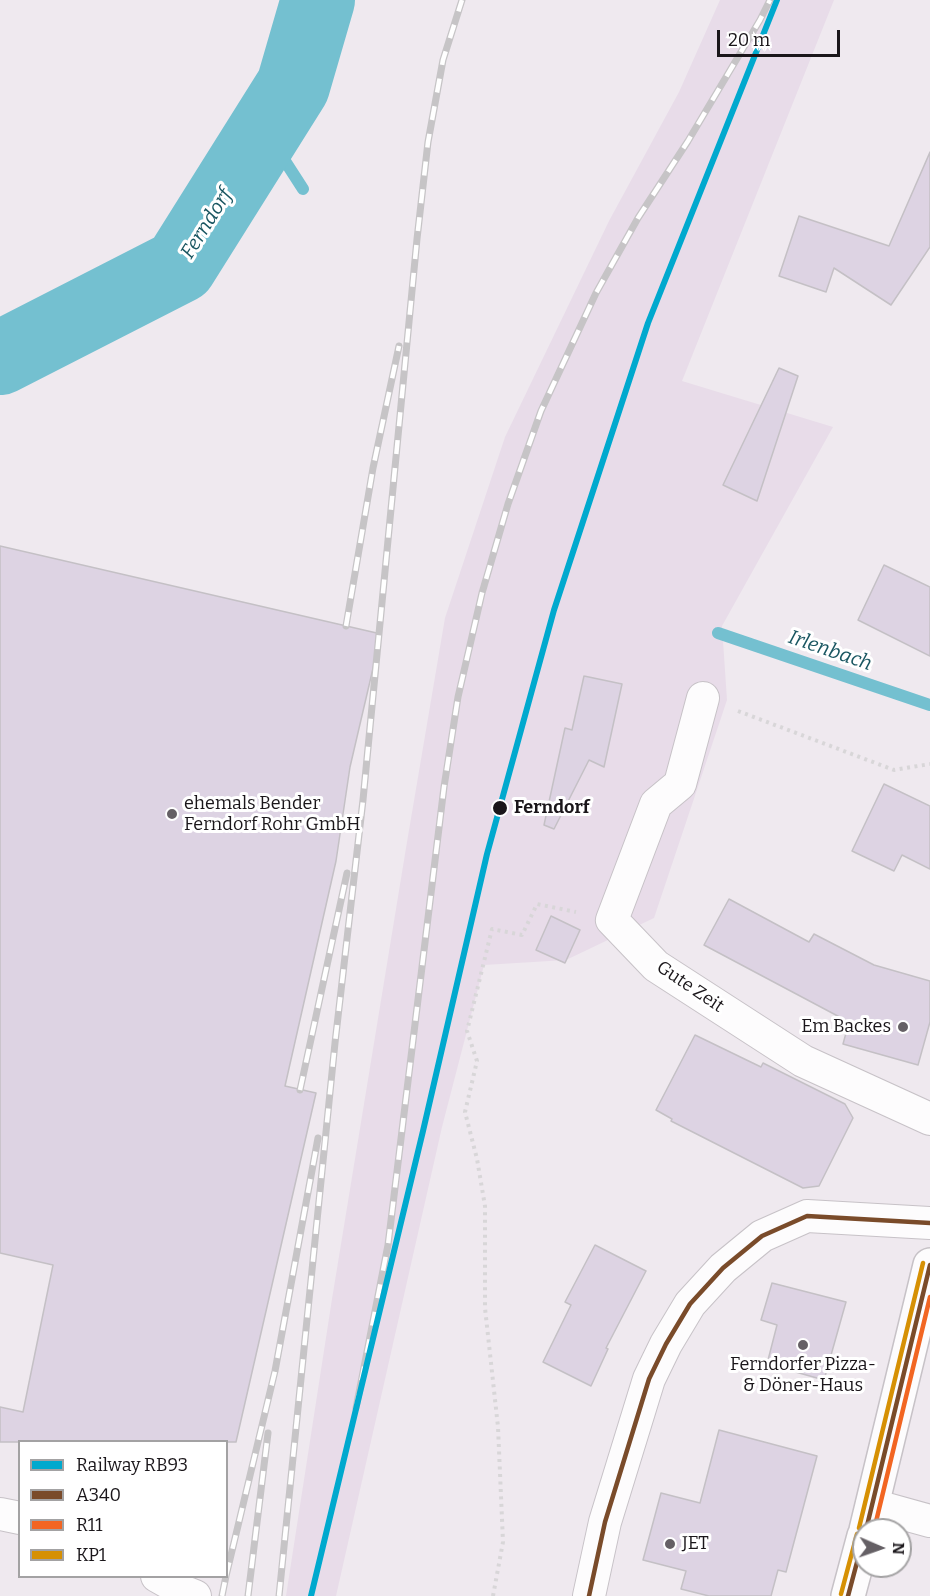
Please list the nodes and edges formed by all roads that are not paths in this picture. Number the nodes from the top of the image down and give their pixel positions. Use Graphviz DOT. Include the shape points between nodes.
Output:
graph roads {
  1 [pos="703,698"];
  2 [pos="930,1119"];
  3 [pos="930,1223"];
  4 [pos="930,1265"];
  5 [pos="0,1514"];
  6 [pos="18,1518"];
  7 [pos="868,1518"];
  8 [pos="930,1521"];
  9 [pos="912,1522"];
  10 [pos="160,1578"];
  11 [pos="854,1578"];
  12 [pos="195,1596"];
  13 [pos="589,1596"];
  14 [pos="849,1596"];
  1 -- 2 [label="street, Gute Zeit" via="680,784 656,804 612,920 656,966 803,1061"];
  3 -- 13 [label="street" via="807,1216 762,1236 723,1268 690,1304 649,1379 605,1522"];
  4 -- 7 [label="main road"];
  5 -- 6 [label="street"];
  8 -- 9 [label="street"];
  10 -- 12 [label="street"];
  11 -- 14 [label="main road"];
}
